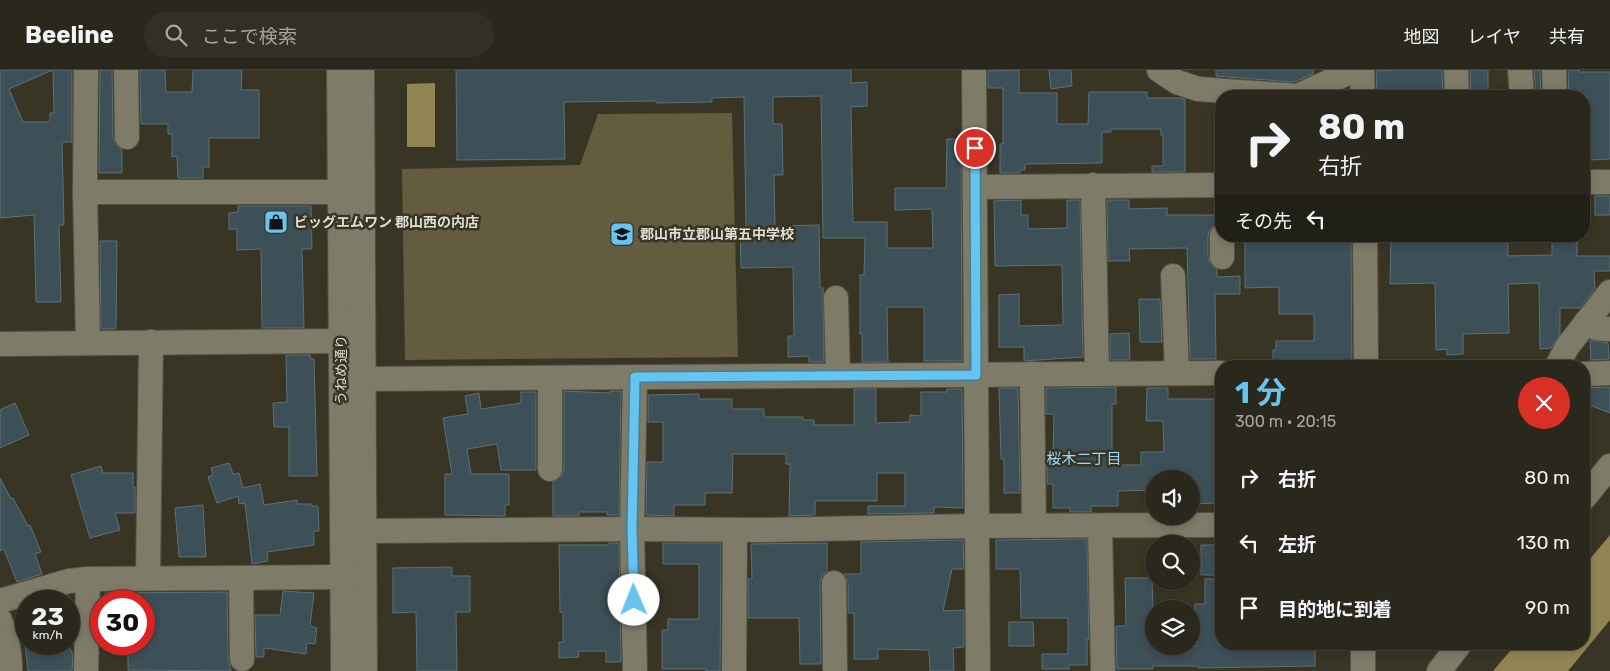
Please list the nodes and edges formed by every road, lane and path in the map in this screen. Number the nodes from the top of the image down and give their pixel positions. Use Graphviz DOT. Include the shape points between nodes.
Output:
graph roads {
  1 [pos="86,70"];
  2 [pos="126,70"];
  3 [pos="338,70"];
  4 [pos="362,70"];
  5 [pos="974,70"];
  6 [pos="1159,70"];
  7 [pos="1354,70"];
  8 [pos="1362,70"];
  9 [pos="1456,70"];
  10 [pos="1520,70"];
  11 [pos="1554,70"];
  12 [pos="1215,90"];
  13 [pos="1311,90"];
  14 [pos="1363,90"];
  15 [pos="1456,90"];
  16 [pos="1522,90"];
  17 [pos="1555,90"];
  18 [pos="127,137"];
  19 [pos="1590,182"];
  20 [pos="1610,182"];
  21 [pos="1215,184"];
  22 [pos="1093,185"];
  23 [pos="975,187"];
  24 [pos="85,192"];
  25 [pos="340,192"];
  26 [pos="1365,242"];
  27 [pos="1173,276"];
  28 [pos="1610,292"];
  29 [pos="836,298"];
  30 [pos="1586,322"];
  31 [pos="1610,329"];
  32 [pos="340,341"];
  33 [pos="88,342"];
  34 [pos="151,342"];
  35 [pos="0,344"];
  36 [pos="1366,360"];
  37 [pos="1560,360"];
  38 [pos="1097,373"];
  39 [pos="1177,373"];
  40 [pos="1215,373"];
  41 [pos="1610,373"];
  42 [pos="1032,374"];
  43 [pos="1590,374"];
  44 [pos="976,375"];
  45 [pos="838,376"];
  46 [pos="635,377"];
  47 [pos="550,378"];
  48 [pos="363,379"];
  49 [pos="1610,466"];
  50 [pos="550,469"];
  51 [pos="1590,491"];
  52 [pos="1215,525"];
  53 [pos="976,526"];
  54 [pos="1034,526"];
  55 [pos="1100,526"];
  56 [pos="632,529"];
  57 [pos="735,530"];
  58 [pos="363,531"];
  59 [pos="342,577"];
  60 [pos="148,578"];
  61 [pos="241,578"];
  62 [pos="88,579"];
  63 [pos="834,583"];
  64 [pos="0,601"];
  65 [pos="0,620"];
  66 [pos="1363,650"];
  67 [pos="1455,650"];
  68 [pos="242,659"];
  69 [pos="10,671"];
  70 [pos="86,671"];
  71 [pos="343,671"];
  72 [pos="365,671"];
  73 [pos="635,671"];
  74 [pos="734,671"];
  75 [pos="835,671"];
  76 [pos="978,671"];
  77 [pos="1103,671"];
  78 [pos="1363,671"];
  79 [pos="1439,671"];
  1 -- 24 [label="street"];
  2 -- 18 [label="street"];
  3 -- 25 [label="street, うねめ通り"];
  4 -- 48 [label="street, うねめ通り"];
  5 -- 23 [label="street"];
  6 -- 12 [label="street" via="1177,82"];
  7 -- 13 [label="street"];
  8 -- 14 [label="street"];
  9 -- 15 [label="street"];
  10 -- 16 [label="street"];
  11 -- 17 [label="street"];
  19 -- 20 [label="street"];
  21 -- 22 [label="street"];
  22 -- 23 [label="street"];
  22 -- 38 [label="street"];
  23 -- 44 [label="street"];
  24 -- 25 [label="street"];
  24 -- 33 [label="street"];
  25 -- 32 [label="street, うねめ通り"];
  26 -- 36 [label="street"];
  27 -- 39 [label="street"];
  28 -- 30 [label="street"];
  29 -- 45 [label="street"];
  30 -- 31 [label="street" via="1599,329"];
  30 -- 37 [label="street"];
  32 -- 34 [label="street"];
  32 -- 59 [label="street, うねめ通り"];
  33 -- 34 [label="street"];
  33 -- 35 [label="street"];
  34 -- 60 [label="street"];
  38 -- 39 [label="street"];
  38 -- 42 [label="street"];
  39 -- 40 [label="street"];
  41 -- 43 [label="street"];
  42 -- 44 [label="street"];
  42 -- 54 [label="street"];
  44 -- 45 [label="street"];
  44 -- 53 [label="street"];
  45 -- 46 [label="street"];
  46 -- 47 [label="street"];
  46 -- 56 [label="street"];
  47 -- 48 [label="street"];
  47 -- 50 [label="street"];
  48 -- 58 [label="street, うねめ通り"];
  49 -- 51 [label="street"];
  52 -- 55 [label="street"];
  53 -- 54 [label="street"];
  53 -- 57 [label="street"];
  53 -- 76 [label="street"];
  54 -- 55 [label="street"];
  55 -- 77 [label="street"];
  56 -- 57 [label="street"];
  56 -- 58 [label="street"];
  56 -- 73 [label="street"];
  57 -- 74 [label="street"];
  58 -- 72 [label="street, うねめ通り"];
  59 -- 61 [label="street"];
  59 -- 71 [label="street, うねめ通り"];
  60 -- 61 [label="street"];
  60 -- 62 [label="street"];
  61 -- 68 [label="street"];
  62 -- 64 [label="street" via="69,581"];
  62 -- 70 [label="street"];
  63 -- 75 [label="street"];
  65 -- 69 [label="street" via="8,645"];
  66 -- 78 [label="street"];
  67 -- 79 [label="street"];
}
